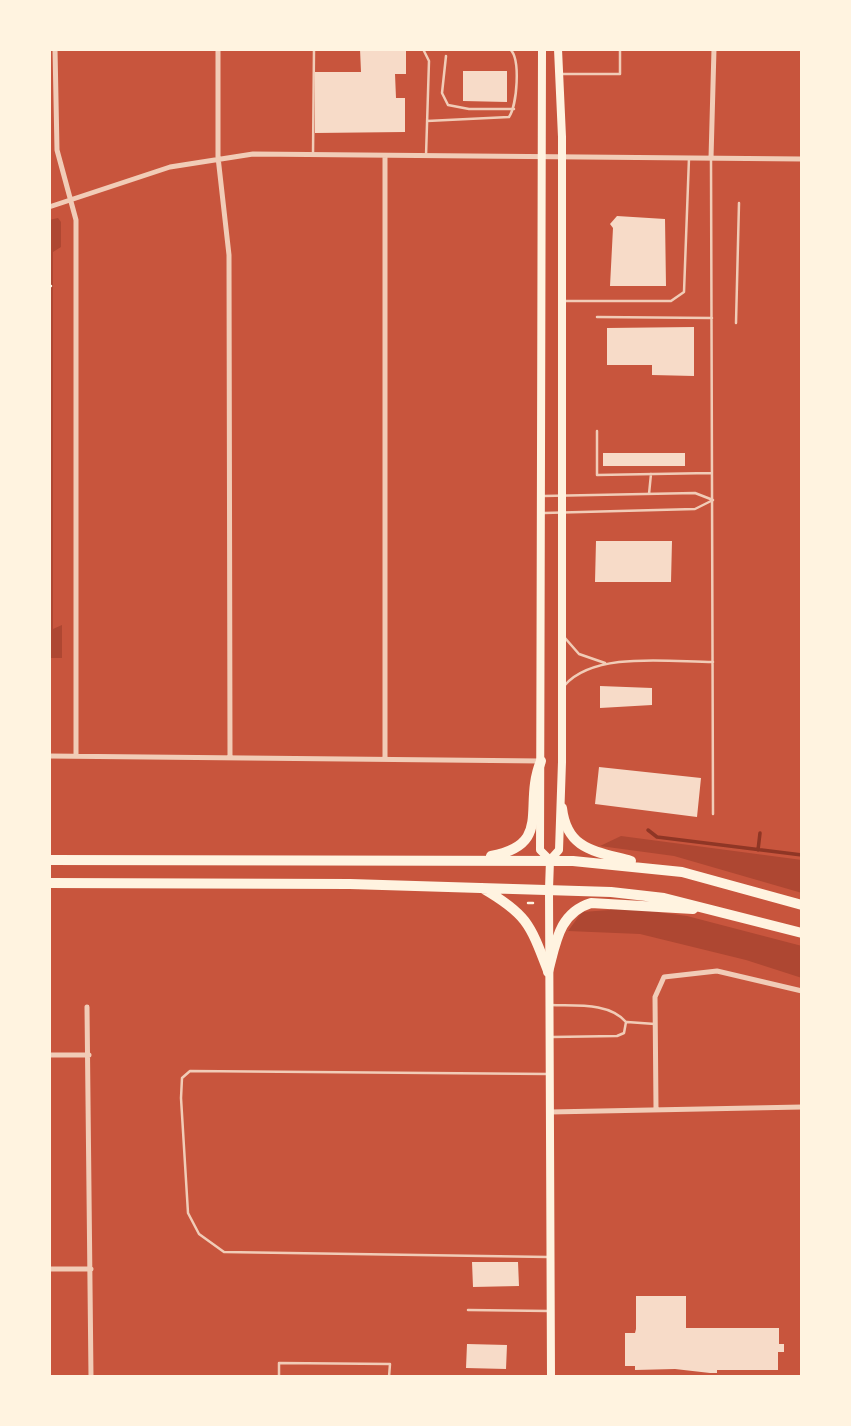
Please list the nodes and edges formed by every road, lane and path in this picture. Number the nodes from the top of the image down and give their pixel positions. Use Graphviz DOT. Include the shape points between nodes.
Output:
graph roads {
  1 [pos="55,49"];
  2 [pos="218,49"];
  3 [pos="314,49"];
  4 [pos="423,49"];
  5 [pos="510,49"];
  6 [pos="542,49"];
  7 [pos="558,49"];
  8 [pos="620,49"];
  9 [pos="714,49"];
  10 [pos="446,56"];
  11 [pos="559,73"];
  12 [pos="514,108"];
  13 [pos="427,121"];
  14 [pos="313,155"];
  15 [pos="540,155"];
  16 [pos="385,156"];
  17 [pos="426,156"];
  18 [pos="562,156"];
  19 [pos="218,157"];
  20 [pos="689,158"];
  21 [pos="712,158"];
  22 [pos="802,159"];
  23 [pos="72,199"];
  24 [pos="739,203"];
  25 [pos="49,207"];
  26 [pos="562,300"];
  27 [pos="597,317"];
  28 [pos="712,318"];
  29 [pos="736,323"];
  30 [pos="597,431"];
  31 [pos="712,473"];
  32 [pos="651,474"];
  33 [pos="649,494"];
  34 [pos="540,495"];
  35 [pos="562,496"];
  36 [pos="713,500"];
  37 [pos="562,512"];
  38 [pos="540,513"];
  39 [pos="562,633"];
  40 [pos="713,662"];
  41 [pos="605,663"];
  42 [pos="561,702"];
  43 [pos="49,756"];
  44 [pos="76,756"];
  45 [pos="230,758"];
  46 [pos="385,758"];
  47 [pos="541,761"];
  48 [pos="562,808"];
  49 [pos="713,814"];
  50 [pos="49,860"];
  51 [pos="469,860"];
  52 [pos="550,860"];
  53 [pos="656,867"];
  54 [pos="49,883"];
  55 [pos="482,887"];
  56 [pos="549,889"];
  57 [pos="528,902"];
  58 [pos="533,903"];
  59 [pos="802,905"];
  60 [pos="711,908"];
  61 [pos="802,933"];
  62 [pos="548,972"];
  63 [pos="802,990"];
  64 [pos="549,1005"];
  65 [pos="87,1007"];
  66 [pos="626,1022"];
  67 [pos="655,1024"];
  68 [pos="549,1037"];
  69 [pos="49,1055"];
  70 [pos="89,1055"];
  71 [pos="550,1074"];
  72 [pos="802,1107"];
  73 [pos="656,1108"];
  74 [pos="550,1112"];
  75 [pos="552,1257"];
  76 [pos="49,1269"];
  77 [pos="91,1269"];
  78 [pos="468,1310"];
  79 [pos="552,1311"];
  80 [pos="91,1377"];
  81 [pos="279,1377"];
  82 [pos="389,1377"];
  83 [pos="551,1377"];
  1 -- 23 [label="street" via="57,150"];
  2 -- 19 [label="street"];
  3 -- 14 [label="lane"];
  4 -- 13 [label="lane" via="429,61"];
  5 -- 12 [label="lane" via="516,59"];
  6 -- 15 [label="main road"];
  7 -- 11 [label="main road"];
  8 -- 11 [label="lane" via="620,74"];
  9 -- 21 [label="street"];
  10 -- 12 [label="lane" via="442,93 448,105"];
  11 -- 18 [label="main road"];
  12 -- 13 [label="lane" via="502,120"];
  13 -- 17 [label="lane"];
  14 -- 16 [label="street"];
  14 -- 19 [label="street"];
  15 -- 17 [label="street"];
  15 -- 18 [label="street"];
  15 -- 34 [label="main road"];
  16 -- 17 [label="street"];
  16 -- 46 [label="street"];
  18 -- 20 [label="street"];
  18 -- 26 [label="main road"];
  19 -- 23 [label="street" via="144,174"];
  19 -- 45 [label="street" via="229,255"];
  20 -- 21 [label="street"];
  20 -- 26 [label="lane" via="684,292 671,300"];
  21 -- 22 [label="street"];
  21 -- 28 [label="lane"];
  23 -- 25 [label="street"];
  23 -- 44 [label="street" via="76,220"];
  24 -- 29 [label="lane"];
  26 -- 35 [label="main road"];
  27 -- 28 [label="lane"];
  28 -- 31 [label="lane"];
  30 -- 32 [label="lane" via="597,475"];
  31 -- 32 [label="lane"];
  31 -- 36 [label="lane"];
  32 -- 33 [label="lane"];
  33 -- 35 [label="lane"];
  33 -- 36 [label="lane" via="695,493"];
  34 -- 35 [label="lane"];
  34 -- 38 [label="main road"];
  35 -- 37 [label="main road"];
  36 -- 37 [label="lane" via="695,509"];
  36 -- 40 [label="lane"];
  37 -- 38 [label="lane"];
  37 -- 39 [label="main road"];
  38 -- 47 [label="main road"];
  39 -- 41 [label="lane" via="573,650"];
  39 -- 42 [label="main road"];
  40 -- 41 [label="lane"];
  40 -- 49 [label="lane"];
  41 -- 42 [label="lane" via="571,679"];
  42 -- 48 [label="main road"];
  43 -- 44 [label="street"];
  44 -- 45 [label="street"];
  45 -- 46 [label="street"];
  46 -- 47 [label="street"];
  47 -- 51 [label="highway" via="533,779 532,830 524,842 508,852"];
  47 -- 52 [label="main road" via="540,850"];
  48 -- 52 [label="main road" via="559,850"];
  48 -- 53 [label="highway" via="569,835 577,843"];
  50 -- 51 [label="highway"];
  51 -- 52 [label="highway"];
  52 -- 53 [label="highway"];
  52 -- 56 [label="main road"];
  53 -- 59 [label="highway"];
  54 -- 55 [label="highway"];
  55 -- 56 [label="highway"];
  55 -- 62 [label="highway" via="519,912"];
  56 -- 60 [label="highway" via="664,898"];
  56 -- 62 [label="main road"];
  57 -- 58 [label="path"];
  60 -- 61 [label="highway"];
  60 -- 62 [label="highway" via="591,902 579,906 564,922"];
  62 -- 64 [label="main road"];
  63 -- 67 [label="street" via="717,971 664,977 655,997"];
  64 -- 66 [label="lane" via="602,1008 618,1012"];
  64 -- 68 [label="main road"];
  65 -- 70 [label="street"];
  66 -- 67 [label="lane"];
  66 -- 68 [label="lane" via="624,1033 617,1036"];
  67 -- 73 [label="street"];
  68 -- 71 [label="main road"];
  69 -- 70 [label="street"];
  70 -- 77 [label="street"];
  71 -- 74 [label="main road"];
  71 -- 75 [label="lane" via="190,1072 182,1078 181,1098 187,1213 200,1234 224,1252"];
  72 -- 73 [label="street"];
  73 -- 74 [label="street"];
  74 -- 75 [label="main road"];
  75 -- 79 [label="main road"];
  76 -- 77 [label="street"];
  77 -- 80 [label="street"];
  78 -- 79 [label="lane"];
  79 -- 83 [label="main road"];
  81 -- 82 [label="lane" via="279,1363 390,1364"];
}
